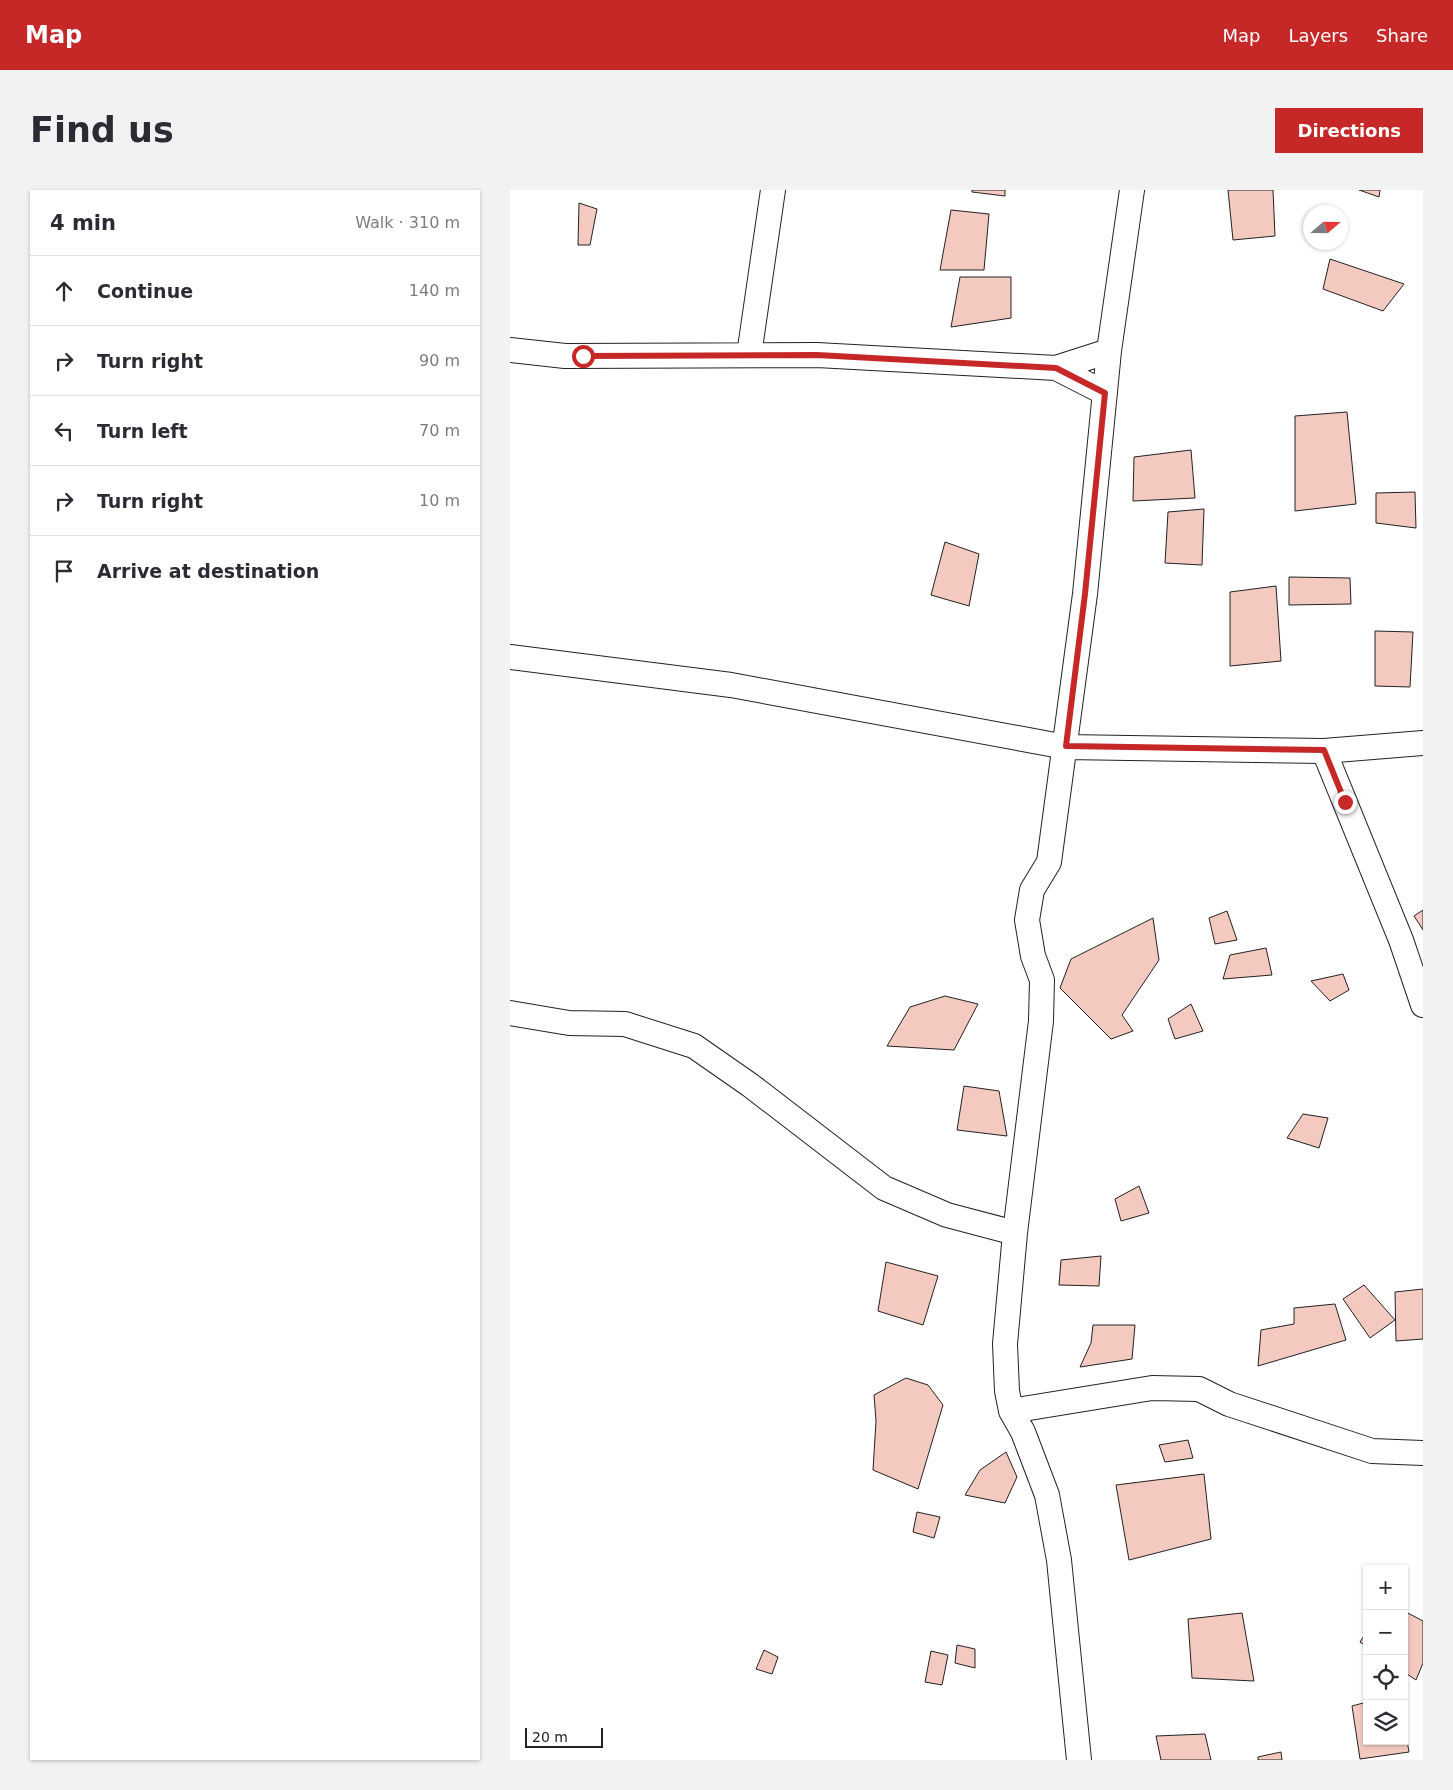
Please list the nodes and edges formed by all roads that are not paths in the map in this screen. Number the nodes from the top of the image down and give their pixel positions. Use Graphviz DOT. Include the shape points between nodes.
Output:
graph roads {
  1 [pos="773,190"];
  2 [pos="1132,190"];
  3 [pos="510,350"];
  4 [pos="1109,351"];
  5 [pos="749,355"];
  6 [pos="1056,368"];
  7 [pos="1105,393"];
  8 [pos="510,657"];
  9 [pos="1423,743"];
  10 [pos="1066,746"];
  11 [pos="1324,750"];
  12 [pos="1423,1005"];
  13 [pos="510,1013"];
  14 [pos="1015,1233"];
  15 [pos="1011,1411"];
  16 [pos="1423,1453"];
  17 [pos="1080,1760"];
  1 -- 5 [label="street"];
  2 -- 4 [label="street"];
  3 -- 5 [label="street" via="565,356"];
  4 -- 6 [label="street"];
  4 -- 7 [label="street"];
  5 -- 6 [label="street" via="817,355"];
  6 -- 7 [label="street"];
  7 -- 10 [label="street"];
  8 -- 10 [label="street" via="731,685"];
  9 -- 11 [label="street"];
  10 -- 11 [label="street"];
  10 -- 14 [label="street" via="1049,862 1032,890 1026,920 1033,956 1042,980 1041,1021"];
  11 -- 12 [label="street" via="1401,940"];
  13 -- 14 [label="street" via="570,1023 625,1024 694,1046 884,1188 947,1215"];
  14 -- 15 [label="street" via="1005,1344"];
  15 -- 16 [label="street" via="1152,1388 1199,1389 1238,1407 1372,1451"];
  15 -- 17 [label="street" via="1023,1432 1047,1495 1059,1560"];
}
